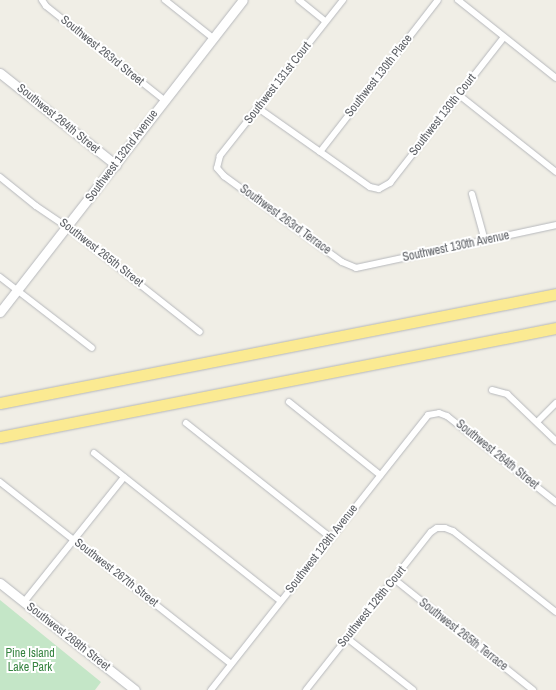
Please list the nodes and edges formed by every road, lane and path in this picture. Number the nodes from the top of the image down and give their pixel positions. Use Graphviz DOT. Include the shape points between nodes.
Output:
graph roads {
  1 [pos="42,0"];
  2 [pos="165,0"];
  3 [pos="243,0"];
  4 [pos="299,0"];
  5 [pos="343,0"];
  6 [pos="438,0"];
  7 [pos="458,0"];
  8 [pos="325,22"];
  9 [pos="504,37"];
  10 [pos="212,38"];
  11 [pos="0,72"];
  12 [pos="556,78"];
  13 [pos="459,95"];
  14 [pos="164,100"];
  15 [pos="258,108"];
  16 [pos="320,152"];
  17 [pos="116,165"];
  18 [pos="218,168"];
  19 [pos="556,172"];
  20 [pos="0,177"];
  21 [pos="472,194"];
  22 [pos="556,225"];
  23 [pos="68,227"];
  24 [pos="484,241"];
  25 [pos="356,268"];
  26 [pos="0,277"];
  27 [pos="18,290"];
  28 [pos="556,294"];
  29 [pos="0,312"];
  30 [pos="556,328"];
  31 [pos="200,332"];
  32 [pos="92,348"];
  33 [pos="492,390"];
  34 [pos="289,402"];
  35 [pos="0,403"];
  36 [pos="556,403"];
  37 [pos="435,412"];
  38 [pos="537,422"];
  39 [pos="186,423"];
  40 [pos="0,437"];
  41 [pos="556,440"];
  42 [pos="94,452"];
  43 [pos="380,475"];
  44 [pos="124,477"];
  45 [pos="0,482"];
  46 [pos="556,502"];
  47 [pos="330,538"];
  48 [pos="74,540"];
  49 [pos="394,579"];
  50 [pos="0,583"];
  51 [pos="281,601"];
  52 [pos="24,602"];
  53 [pos="556,612"];
  54 [pos="347,638"];
  55 [pos="231,664"];
  56 [pos="135,690"];
  57 [pos="211,690"];
  58 [pos="306,690"];
  59 [pos="413,690"];
  60 [pos="533,690"];
  1 -- 14 [label="street, Southwest 263rd Street" via="46,6"];
  2 -- 10 [label="street"];
  3 -- 10 [label="street, Southwest 132nd Avenue"];
  4 -- 8 [label="street"];
  5 -- 8 [label="street, Southwest 131st Court"];
  6 -- 16 [label="street, Southwest 130th Place"];
  7 -- 9 [label="street"];
  8 -- 15 [label="street, Southwest 131st Court"];
  9 -- 12 [label="street"];
  9 -- 13 [label="street, Southwest 130th Court"];
  10 -- 14 [label="street, Southwest 132nd Avenue"];
  11 -- 17 [label="street, Southwest 264th Street"];
  13 -- 16 [label="street, Southwest 130th Court" via="390,183 380,189 370,187"];
  13 -- 19 [label="street"];
  14 -- 17 [label="street, Southwest 132nd Avenue"];
  15 -- 16 [label="street"];
  15 -- 18 [label="street, Southwest 131st Court" via="220,156"];
  17 -- 23 [label="street, Southwest 132nd Avenue"];
  18 -- 25 [label="street, Southwest 263rd Terrace" via="224,176 336,257"];
  20 -- 23 [label="street, Southwest 265th Street" via="36,206"];
  21 -- 24 [label="street"];
  22 -- 24 [label="street, Southwest 130th Avenue"];
  23 -- 27 [label="street, Southwest 132nd Avenue"];
  23 -- 31 [label="street, Southwest 265th Street"];
  24 -- 25 [label="street, Southwest 130th Avenue"];
  26 -- 27 [label="street"];
  27 -- 29 [label="street, Southwest 132nd Avenue"];
  27 -- 32 [label="street"];
  28 -- 35 [label="highway"];
  30 -- 40 [label="highway"];
  33 -- 38 [label="street" via="507,394"];
  34 -- 43 [label="street"];
  36 -- 38 [label="street"];
  37 -- 43 [label="street, Southwest 129th Avenue" via="426,418"];
  37 -- 46 [label="street, Southwest 264th Street" via="447,416"];
  38 -- 41 [label="street"];
  39 -- 47 [label="street"];
  42 -- 44 [label="street"];
  43 -- 47 [label="street, Southwest 129th Avenue"];
  44 -- 48 [label="street"];
  44 -- 51 [label="street"];
  45 -- 48 [label="street, Southwest 267th Street"];
  47 -- 51 [label="street, Southwest 129th Avenue"];
  48 -- 52 [label="street"];
  48 -- 55 [label="street, Southwest 267th Street"];
  49 -- 53 [label="street, Southwest 128th Court" via="431,532 440,527 453,531"];
  49 -- 54 [label="street, Southwest 128th Court"];
  49 -- 60 [label="street, Southwest 265th Terrace"];
  50 -- 52 [label="street, Southwest 268th Street"];
  51 -- 55 [label="street, Southwest 129th Avenue"];
  52 -- 56 [label="street, Southwest 268th Street"];
  54 -- 58 [label="street, Southwest 128th Court"];
  54 -- 59 [label="street"];
  55 -- 57 [label="street, Southwest 129th Avenue"];
}
